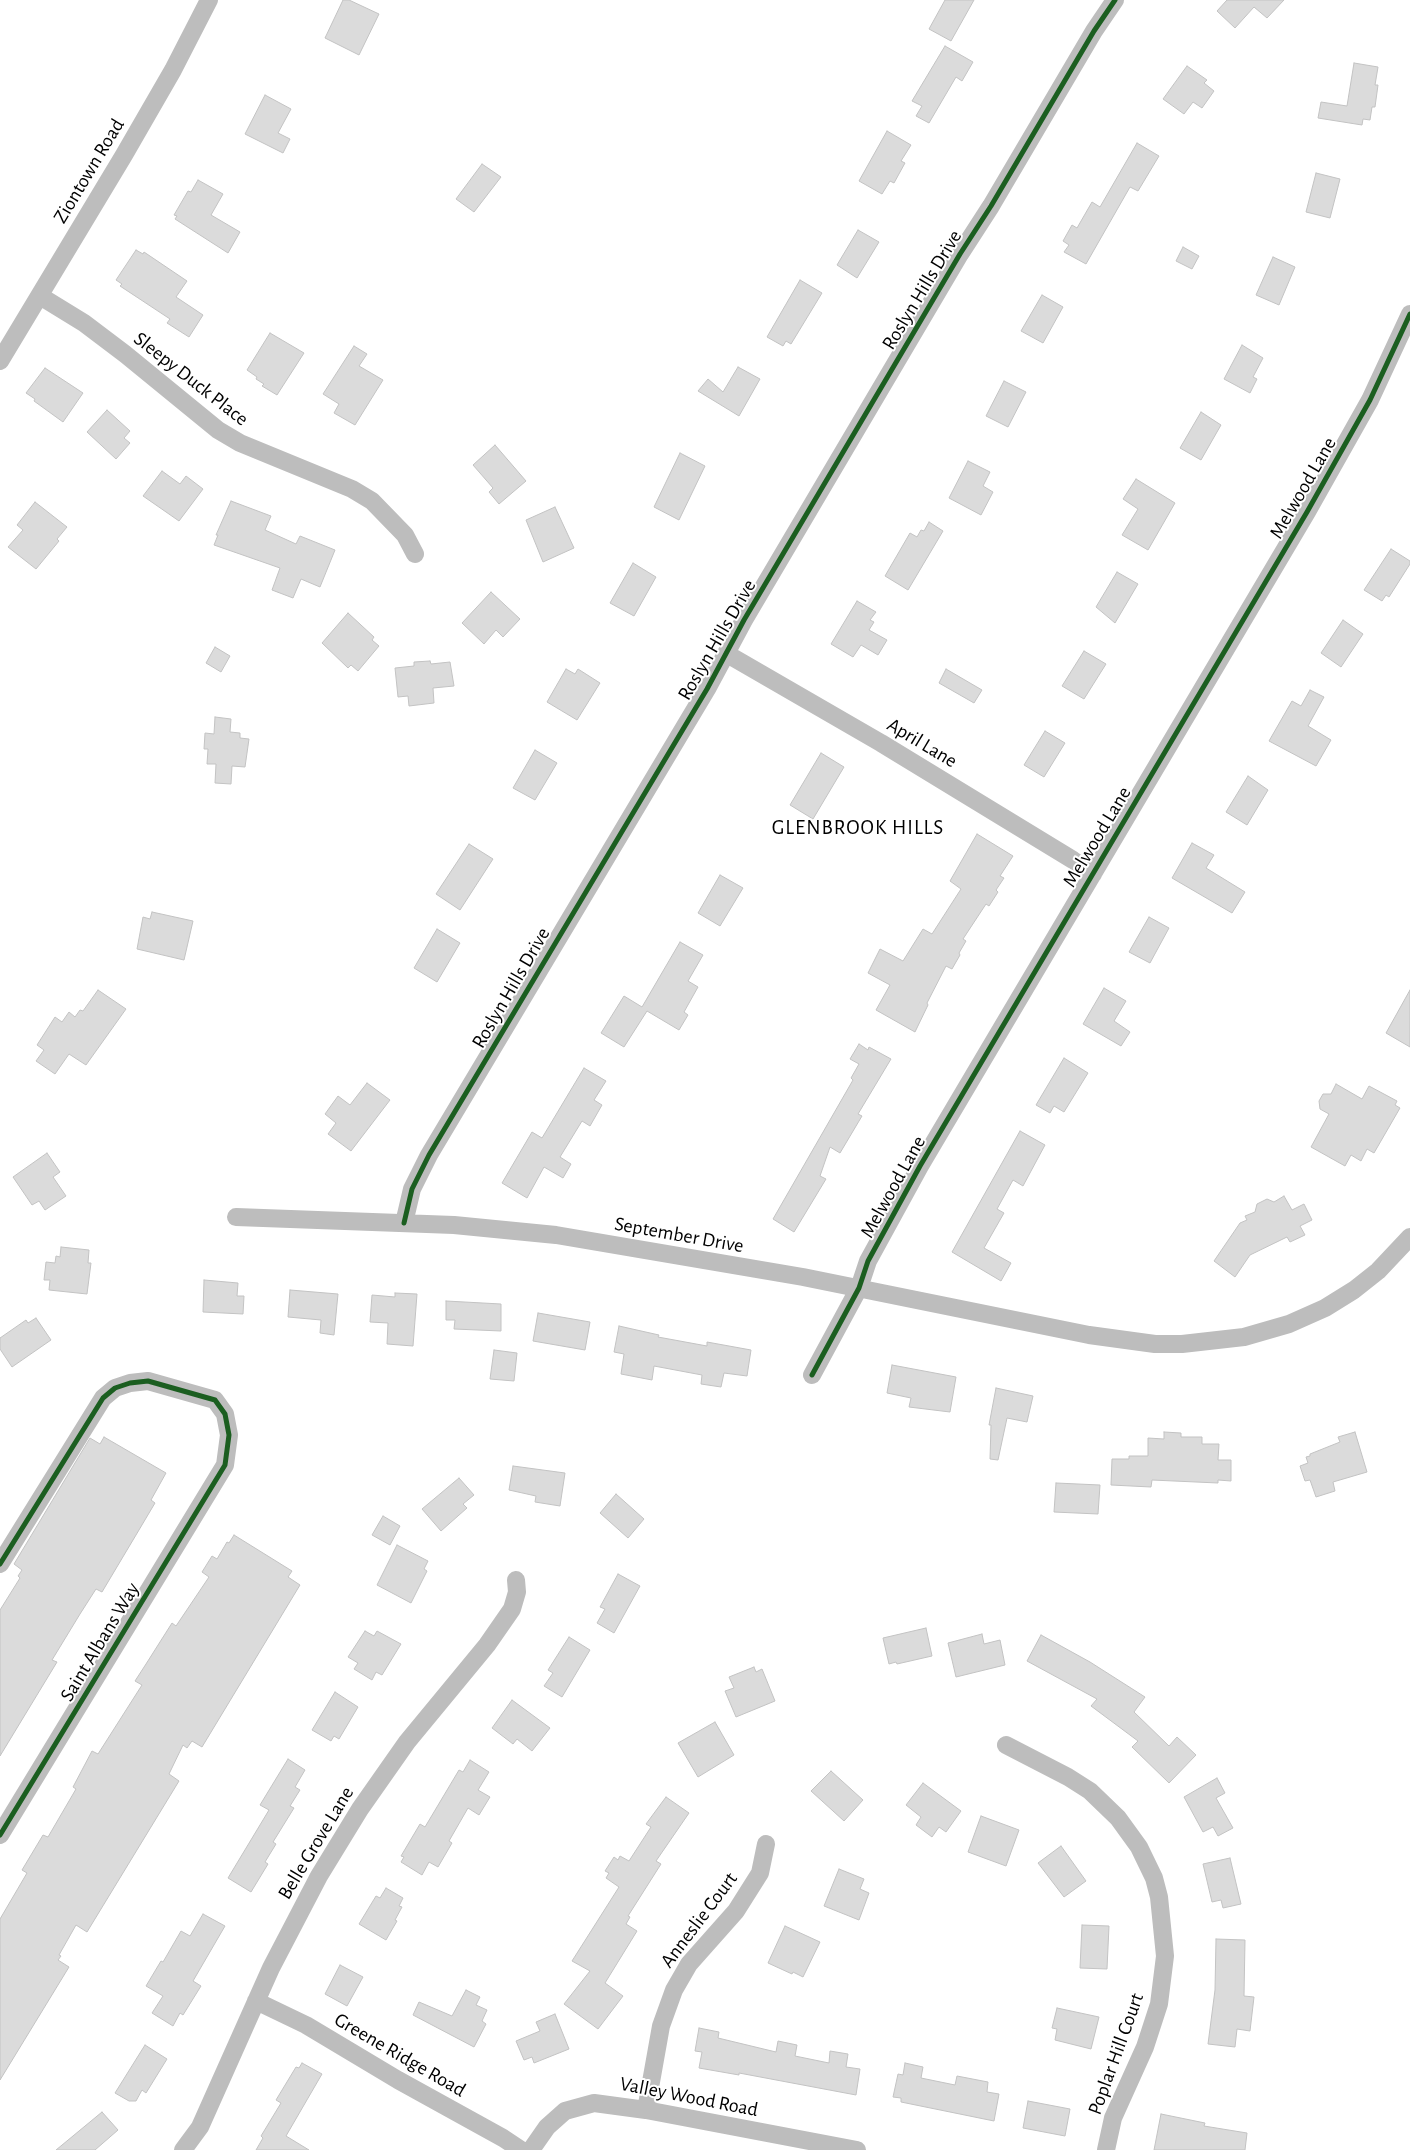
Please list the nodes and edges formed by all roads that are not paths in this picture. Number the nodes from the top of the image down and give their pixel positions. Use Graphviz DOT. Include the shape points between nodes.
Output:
graph roads {
  1 [pos="209,0"];
  2 [pos="1115,0"];
  3 [pos="40,296"];
  4 [pos="1410,314"];
  5 [pos="0,361"];
  6 [pos="415,554"];
  7 [pos="727,654"];
  8 [pos="1093,874"];
  9 [pos="236,1217"];
  10 [pos="404,1223"];
  11 [pos="1410,1238"];
  12 [pos="859,1288"];
  13 [pos="812,1375"];
  14 [pos="0,1564"];
  15 [pos="516,1580"];
  16 [pos="1006,1745"];
  17 [pos="0,1835"];
  18 [pos="766,1844"];
  19 [pos="256,2001"];
  20 [pos="646,2110"];
  21 [pos="183,2150"];
  22 [pos="521,2150"];
  23 [pos="531,2150"];
  24 [pos="857,2150"];
  25 [pos="1106,2150"];
  1 -- 3 [label="street, Ziontown Road" via="159,95"];
  2 -- 7 [label="street, Roslyn Hills Drive" via="960,254"];
  3 -- 5 [label="street, Ziontown Road"];
  3 -- 6 [label="street, Sleepy Duck Place" via="125,354 218,430 240,443 352,489 372,501 405,535"];
  4 -- 8 [label="street, Melwood Lane" via="1370,400 1307,512"];
  7 -- 8 [label="street, April Lane" via="881,743"];
  7 -- 10 [label="street, Roslyn Hills Drive" via="429,1155 412,1189"];
  8 -- 12 [label="street, Melwood Lane" via="920,1166 868,1262"];
  9 -- 10 [label="street, September Drive"];
  10 -- 12 [label="street, September Drive" via="556,1235"];
  11 -- 12 [label="street, September Drive" via="1378,1271 1325,1308 1289,1324 1244,1337 1206,1343 1155,1344 1109,1338"];
  12 -- 13 [label="street, Melwood Lane"];
  14 -- 17 [label="street, Saint Albans Way" via="103,1398 115,1388 148,1381 215,1400 225,1414 229,1435 225,1465"];
  15 -- 19 [label="street, Belle Grove Lane" via="517,1592 512,1609 487,1645 407,1742 329,1859"];
  16 -- 25 [label="street, Poplar Hill Court" via="1068,1776 1090,1791 1118,1818 1139,1847 1160,1897 1165,1956 1159,2004 1145,2047 1113,2118"];
  18 -- 20 [label="street, Anneslie Court" via="760,1873 736,1911 689,1964 674,1990 661,2026"];
  19 -- 21 [label="street, Belle Grove Lane" via="200,2126"];
  19 -- 22 [label="street, Greene Ridge Road" via="306,2026"];
  20 -- 23 [label="street, Valley Wood Road" via="611,2104 580,2105 559,2116"];
  20 -- 24 [label="street, Valley Wood Road"];
}
